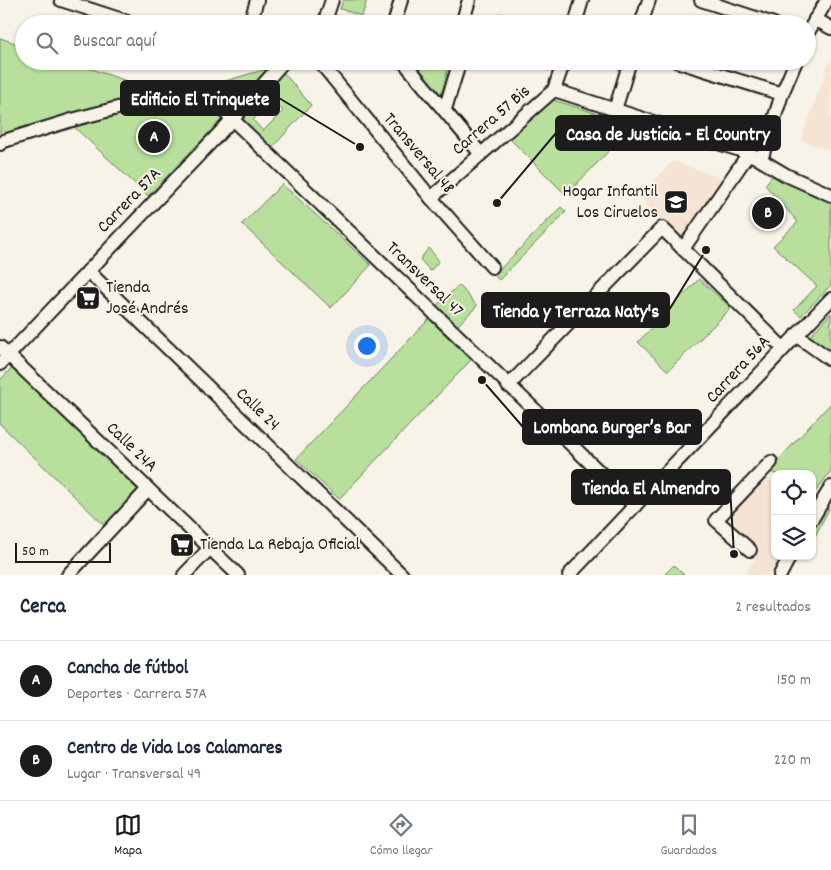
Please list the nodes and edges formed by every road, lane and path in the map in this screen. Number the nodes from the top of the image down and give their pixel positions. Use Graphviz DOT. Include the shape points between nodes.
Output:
graph roads {
  1 [pos="61,0"];
  2 [pos="257,0"];
  3 [pos="332,0"];
  4 [pos="402,0"];
  5 [pos="469,0"];
  6 [pos="649,0"];
  7 [pos="701,0"];
  8 [pos="827,0"];
  9 [pos="579,1"];
  10 [pos="107,15"];
  11 [pos="253,15"];
  12 [pos="327,15"];
  13 [pos="397,15"];
  14 [pos="465,15"];
  15 [pos="577,15"];
  16 [pos="645,15"];
  17 [pos="747,15"];
  18 [pos="816,17"];
  19 [pos="816,20"];
  20 [pos="831,28"];
  21 [pos="276,70"];
  22 [pos="326,70"];
  23 [pos="411,70"];
  24 [pos="457,70"];
  25 [pos="561,70"];
  26 [pos="627,70"];
  27 [pos="705,70"];
  28 [pos="792,70"];
  29 [pos="554,90"];
  30 [pos="782,94"];
  31 [pos="445,108"];
  32 [pos="615,110"];
  33 [pos="232,120"];
  34 [pos="0,144"];
  35 [pos="480,153"];
  36 [pos="749,153"];
  37 [pos="761,160"];
  38 [pos="831,195"];
  39 [pos="431,198"];
  40 [pos="683,249"];
  41 [pos="492,267"];
  42 [pos="88,271"];
  43 [pos="831,299"];
  44 [pos="796,335"];
  45 [pos="783,348"];
  46 [pos="3,355"];
  47 [pos="831,360"];
  48 [pos="508,386"];
  49 [pos="771,462"];
  50 [pos="148,489"];
  51 [pos="829,494"];
  52 [pos="635,506"];
  53 [pos="815,515"];
  54 [pos="210,548"];
  55 [pos="750,550"];
  56 [pos="788,560"];
  57 [pos="68,575"];
  58 [pos="184,575"];
  59 [pos="238,575"];
  60 [pos="402,575"];
  61 [pos="569,575"];
  62 [pos="780,575"];
  1 -- 10 [label="street"];
  2 -- 11 [label="street"];
  3 -- 12 [label="street"];
  4 -- 13 [label="street"];
  5 -- 14 [label="street"];
  6 -- 16 [label="street"];
  7 -- 17 [label="street"];
  8 -- 18 [label="street"];
  9 -- 15 [label="street"];
  19 -- 20 [label="street"];
  21 -- 33 [label="street, Carrera 57A"];
  22 -- 39 [label="street, Transversal 48"];
  23 -- 31 [label="street"];
  24 -- 31 [label="street"];
  25 -- 29 [label="street"];
  26 -- 32 [label="street"];
  27 -- 30 [label="street"];
  28 -- 30 [label="street"];
  29 -- 32 [label="street"];
  29 -- 35 [label="street, Carrera 57 Bis"];
  30 -- 37 [label="street"];
  31 -- 35 [label="street"];
  32 -- 36 [label="street"];
  33 -- 34 [label="street, Transversal 47" via="208,95 182,91 72,120"];
  33 -- 42 [label="street, Carrera 57A"];
  33 -- 48 [label="street, Transversal 47"];
  35 -- 39 [label="street, Carrera 57 Bis"];
  36 -- 37 [label="street"];
  36 -- 40 [label="street"];
  37 -- 38 [label="street"];
  39 -- 41 [label="street, Transversal 48"];
  40 -- 45 [label="street"];
  40 -- 48 [label="street" via="662,228"];
  42 -- 46 [label="street, Carrera 57A"];
  42 -- 60 [label="street, Calle 24"];
  43 -- 44 [label="street, Carrera 56A"];
  44 -- 45 [label="street, Carrera 56A"];
  44 -- 47 [label="street"];
  45 -- 52 [label="street, Carrera 56A"];
  46 -- 50 [label="street, Calle 24A"];
  48 -- 52 [label="street, Transversal 47"];
  49 -- 55 [label="street" via="716,520"];
  50 -- 54 [label="street, Calle 24A"];
  50 -- 57 [label="street"];
  51 -- 53 [label="street"];
  52 -- 61 [label="street, Carrera 56A"];
  54 -- 58 [label="street"];
  54 -- 59 [label="street, Calle 24A"];
  56 -- 62 [label="street"];
}
